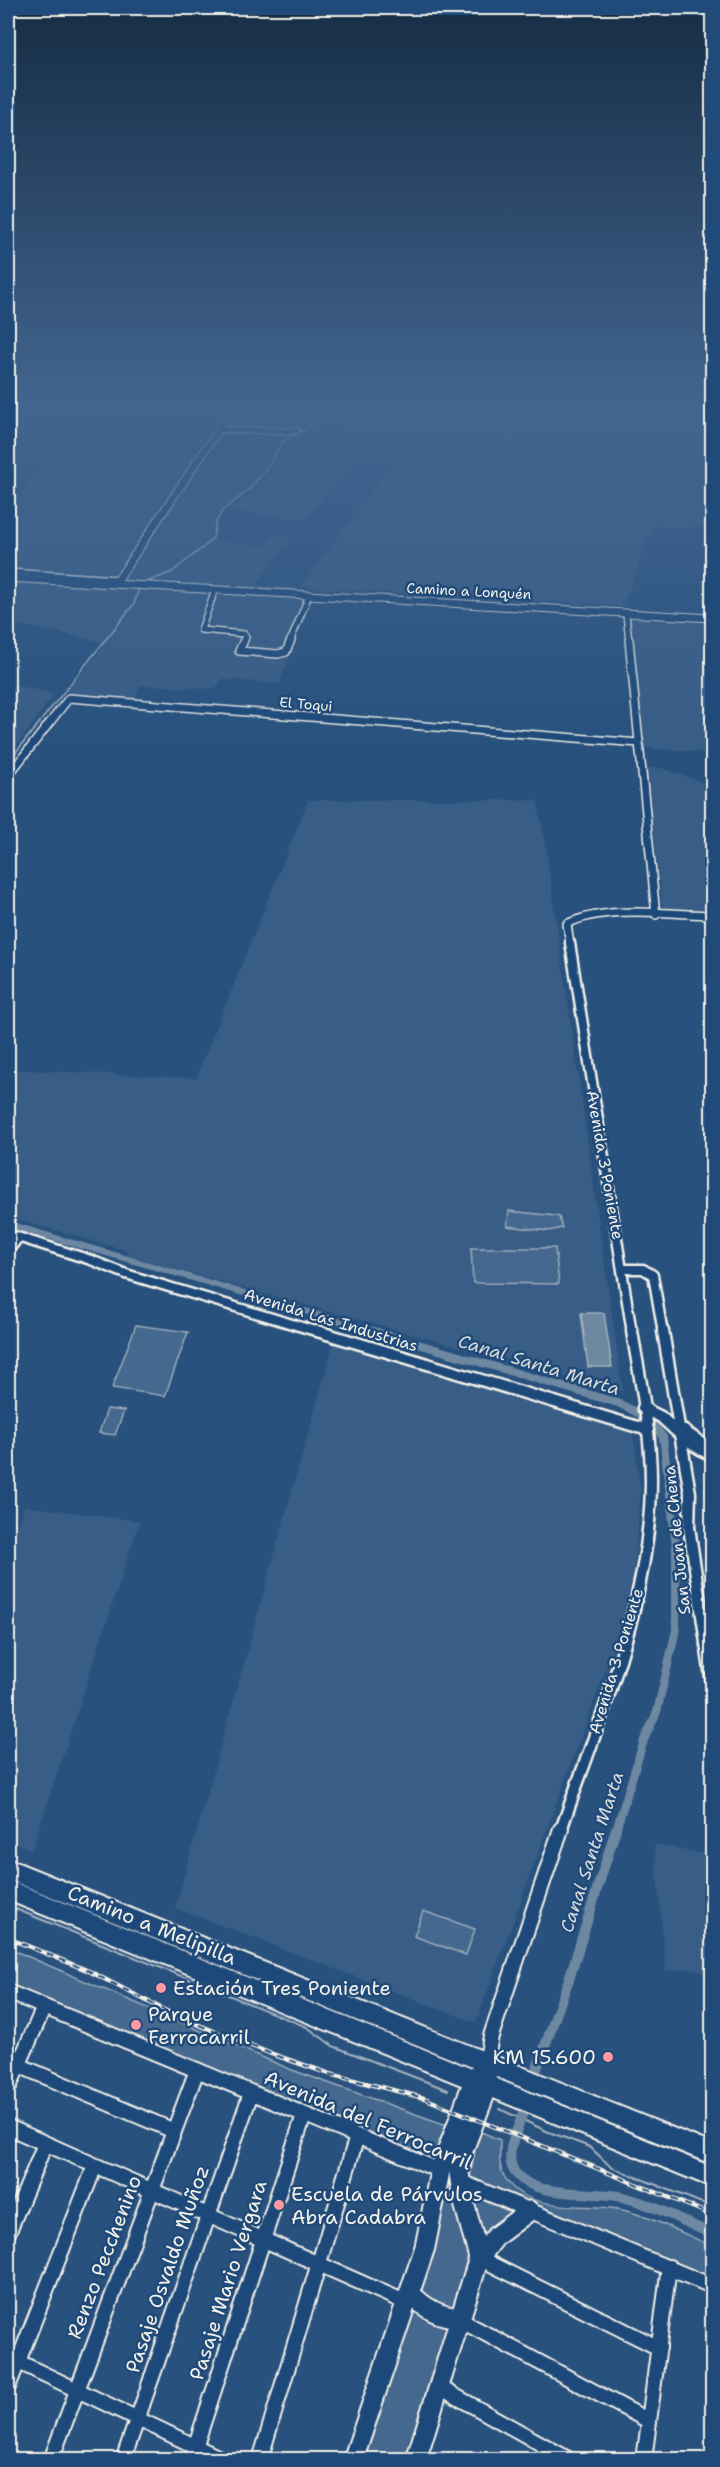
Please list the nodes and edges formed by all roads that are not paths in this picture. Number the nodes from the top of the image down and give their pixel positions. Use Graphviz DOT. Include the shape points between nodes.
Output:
graph roads {
  1 [pos="158,520"];
  2 [pos="8,573"];
  3 [pos="8,578"];
  4 [pos="117,582"];
  5 [pos="214,590"];
  6 [pos="309,595"];
  7 [pos="626,614"];
  8 [pos="712,618"];
  9 [pos="639,743"];
  10 [pos="8,776"];
  11 [pos="656,915"];
  12 [pos="712,915"];
  13 [pos="8,1234"];
  14 [pos="18,1238"];
  15 [pos="8,1251"];
  16 [pos="623,1269"];
  17 [pos="645,1418"];
  18 [pos="677,1430"];
  19 [pos="712,1450"];
  20 [pos="712,1456"];
  21 [pos="712,1684"];
  22 [pos="8,1869"];
  23 [pos="8,1890"];
  24 [pos="8,1992"];
  25 [pos="44,2007"];
  26 [pos="486,2064"];
  27 [pos="18,2065"];
  28 [pos="196,2070"];
  29 [pos="481,2083"];
  30 [pos="8,2089"];
  31 [pos="251,2093"];
  32 [pos="304,2115"];
  33 [pos="8,2127"];
  34 [pos="174,2131"];
  35 [pos="357,2136"];
  36 [pos="45,2144"];
  37 [pos="712,2154"];
  38 [pos="95,2166"];
  39 [pos="441,2171"];
  40 [pos="712,2177"];
  41 [pos="460,2181"];
  42 [pos="151,2191"];
  43 [pos="529,2211"];
  44 [pos="208,2216"];
  45 [pos="8,2233"];
  46 [pos="263,2240"];
  47 [pos="479,2258"];
  48 [pos="320,2265"];
  49 [pos="669,2267"];
  50 [pos="712,2286"];
  51 [pos="408,2298"];
  52 [pos="460,2319"];
  53 [pos="658,2348"];
  54 [pos="13,2359"];
  55 [pos="8,2387"];
  56 [pos="439,2387"];
  57 [pos="77,2390"];
  58 [pos="137,2419"];
  59 [pos="649,2421"];
  60 [pos="194,2453"];
  61 [pos="418,2459"];
  62 [pos="51,2460"];
  63 [pos="123,2460"];
  64 [pos="224,2460"];
  65 [pos="260,2460"];
  66 [pos="353,2460"];
  67 [pos="570,2460"];
  68 [pos="644,2460"];
  1 -- 4 [label="main road"];
  2 -- 4 [label="street"];
  3 -- 4 [label="main road, Camino a Lonquén"];
  4 -- 5 [label="main road, Camino a Lonquén"];
  5 -- 6 [label="main road, Camino a Lonquén"];
  5 -- 6 [label="street" via="201,630 245,635 239,651 285,653"];
  6 -- 7 [label="main road, Camino a Lonquén"];
  7 -- 8 [label="main road, Camino a Lonquén"];
  7 -- 9 [label="street"];
  9 -- 10 [label="street, El Toqui" via="69,698"];
  9 -- 11 [label="street"];
  11 -- 12 [label="street"];
  11 -- 16 [label="street, Avenida 3 Poniente" via="592,916 567,924"];
  13 -- 14 [label="street, Avenida Las Industrias"];
  14 -- 15 [label="street"];
  14 -- 17 [label="street, Avenida Las Industrias" via="250,1312"];
  16 -- 17 [label="street, Avenida 3 Poniente"];
  16 -- 18 [label="street, San Juan de Chena" via="643,1269 653,1275"];
  17 -- 18 [label="street, Avenida Las Industrias" via="653,1412"];
  17 -- 26 [label="street, Avenida 3 Poniente" via="652,1471 643,1574 629,1630 489,2043"];
  18 -- 19 [label="street, Avenida Las Industrias"];
  18 -- 20 [label="street, Avenida Las Industrias"];
  18 -- 21 [label="street, San Juan de Chena" via="690,1493 689,1527"];
  22 -- 26 [label="main road, Camino a Melipilla"];
  23 -- 29 [label="main road, Camino a Melipilla"];
  24 -- 25 [label="street, Avenida del Ferrocarril"];
  25 -- 27 [label="street"];
  25 -- 28 [label="street, Avenida del Ferrocarril"];
  26 -- 29 [label="main road, Avenida 3 Poniente"];
  26 -- 37 [label="main road, Camino a Melipilla"];
  27 -- 30 [label="street"];
  27 -- 34 [label="street"];
  28 -- 31 [label="street, Avenida del Ferrocarril"];
  28 -- 34 [label="street, Renzo Pecchenino"];
  29 -- 39 [label="main road, Avenida 3 Poniente"];
  29 -- 40 [label="main road, Camino a Melipilla"];
  29 -- 41 [label="main road, Avenida 3 Poniente" via="463,2150"];
  31 -- 32 [label="street, Avenida del Ferrocarril"];
  31 -- 44 [label="street, Pasaje Osvaldo Muñoz"];
  32 -- 35 [label="street, Avenida del Ferrocarril"];
  32 -- 46 [label="street, Pasaje Mario Vergara"];
  33 -- 36 [label="street"];
  34 -- 42 [label="street, Renzo Pecchenino"];
  35 -- 39 [label="street, Avenida del Ferrocarril"];
  35 -- 48 [label="street"];
  36 -- 38 [label="street"];
  36 -- 45 [label="street"];
  38 -- 42 [label="street"];
  38 -- 54 [label="street"];
  39 -- 41 [label="street, Avenida del Ferrocarril"];
  39 -- 51 [label="main road, Avenida 3 Poniente" via="428,2236"];
  41 -- 43 [label="street, Avenida del Ferrocarril"];
  41 -- 47 [label="main road, Avenida 3 Poniente"];
  42 -- 44 [label="street"];
  42 -- 57 [label="street, Renzo Pecchenino"];
  43 -- 47 [label="main road" via="496,2236"];
  43 -- 49 [label="street, Avenida del Ferrocarril"];
  44 -- 46 [label="street"];
  44 -- 58 [label="street, Pasaje Osvaldo Muñoz"];
  46 -- 48 [label="street"];
  46 -- 60 [label="street, Pasaje Mario Vergara"];
  47 -- 52 [label="main road"];
  47 -- 53 [label="street"];
  48 -- 51 [label="street"];
  48 -- 65 [label="street"];
  49 -- 50 [label="street, Avenida del Ferrocarril"];
  49 -- 53 [label="street"];
  51 -- 52 [label="main road" via="433,2312"];
  51 -- 66 [label="main road, Avenida 3 Poniente"];
  52 -- 56 [label="main road"];
  52 -- 59 [label="street"];
  53 -- 59 [label="street"];
  54 -- 55 [label="street"];
  54 -- 57 [label="street"];
  56 -- 61 [label="main road"];
  56 -- 67 [label="street"];
  57 -- 58 [label="street"];
  57 -- 62 [label="street, Renzo Pecchenino"];
  58 -- 60 [label="street"];
  58 -- 63 [label="street, Pasaje Osvaldo Muñoz"];
  59 -- 68 [label="street"];
  60 -- 64 [label="street"];
}
